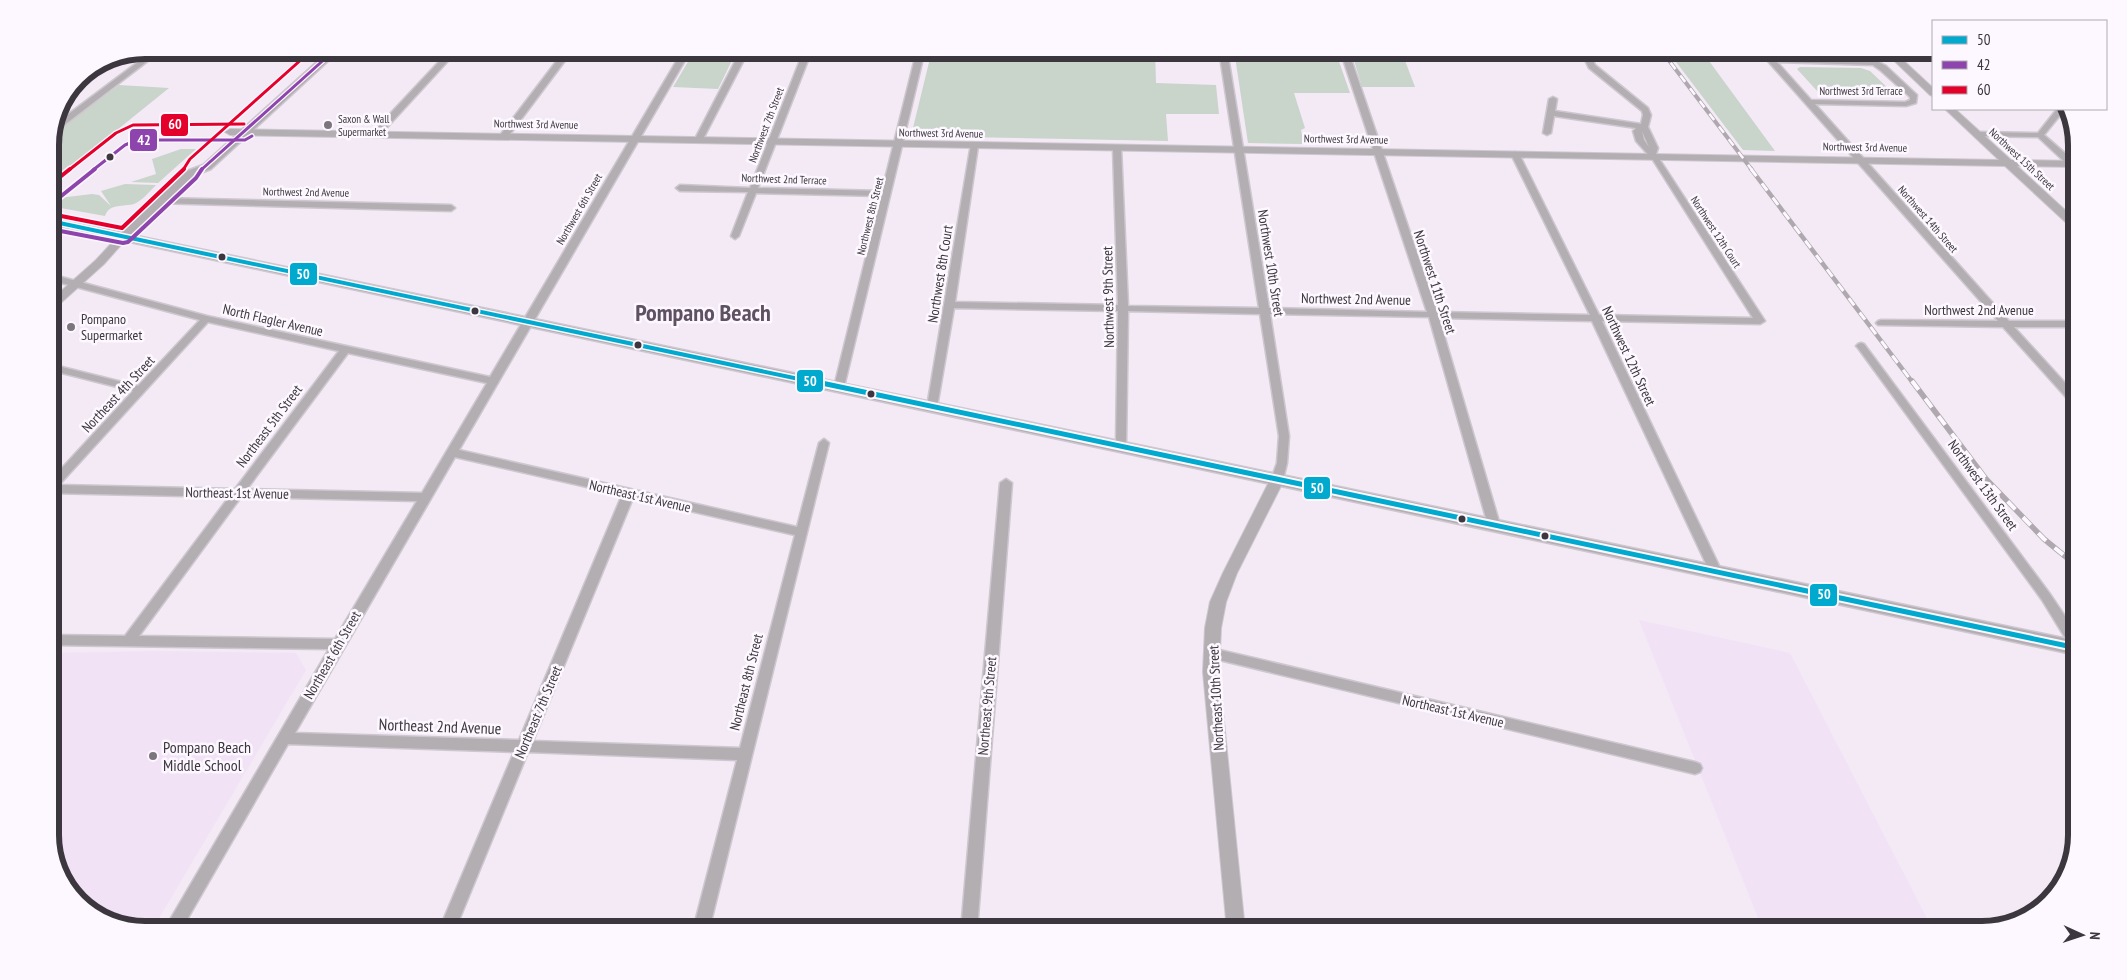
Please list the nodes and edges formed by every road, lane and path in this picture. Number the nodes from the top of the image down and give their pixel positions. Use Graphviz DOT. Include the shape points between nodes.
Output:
graph roads {
  1 [pos="146,59"];
  2 [pos="313,59"];
  3 [pos="325,59"];
  4 [pos="446,59"];
  5 [pos="562,59"];
  6 [pos="682,59"];
  7 [pos="740,59"];
  8 [pos="804,59"];
  9 [pos="919,59"];
  10 [pos="1224,59"];
  11 [pos="1347,59"];
  12 [pos="1588,59"];
  13 [pos="1897,59"];
  14 [pos="1771,60"];
  15 [pos="1932,92"];
  16 [pos="273,93"];
  17 [pos="286,94"];
  18 [pos="1553,99"];
  19 [pos="1809,102"];
  20 [pos="1951,110"];
  21 [pos="2060,110"];
  22 [pos="1551,113"];
  23 [pos="62,122"];
  24 [pos="1644,127"];
  25 [pos="230,132"];
  26 [pos="245,132"];
  27 [pos="1547,133"];
  28 [pos="376,134"];
  29 [pos="1977,134"];
  30 [pos="2040,135"];
  31 [pos="504,136"];
  32 [pos="634,138"];
  33 [pos="700,139"];
  34 [pos="771,141"];
  35 [pos="899,144"];
  36 [pos="974,146"];
  37 [pos="1117,148"];
  38 [pos="1238,150"];
  39 [pos="1377,152"];
  40 [pos="1515,154"];
  41 [pos="1652,156"];
  42 [pos="1860,159"];
  43 [pos="2068,159"];
  44 [pos="2008,163"];
  45 [pos="2068,164"];
  46 [pos="191,173"];
  47 [pos="680,188"];
  48 [pos="753,189"];
  49 [pos="887,194"];
  50 [pos="160,201"];
  51 [pos="451,208"];
  52 [pos="2068,219"];
  53 [pos="59,223"];
  54 [pos="124,236"];
  55 [pos="735,236"];
  56 [pos="59,279"];
  57 [pos="75,284"];
  58 [pos="59,299"];
  59 [pos="950,305"];
  60 [pos="1123,308"];
  61 [pos="1266,311"];
  62 [pos="1433,314"];
  63 [pos="1596,318"];
  64 [pos="206,319"];
  65 [pos="1760,321"];
  66 [pos="529,322"];
  67 [pos="1881,323"];
  68 [pos="2005,324"];
  69 [pos="2068,324"];
  70 [pos="1861,346"];
  71 [pos="345,350"];
  72 [pos="59,369"];
  73 [pos="493,381"];
  74 [pos="839,387"];
  75 [pos="141,390"];
  76 [pos="2068,393"];
  77 [pos="932,407"];
  78 [pos="824,443"];
  79 [pos="1121,446"];
  80 [pos="451,452"];
  81 [pos="59,479"];
  82 [pos="1277,480"];
  83 [pos="1006,483"];
  84 [pos="59,489"];
  85 [pos="238,492"];
  86 [pos="628,494"];
  87 [pos="424,497"];
  88 [pos="1494,525"];
  89 [pos="801,532"];
  90 [pos="1716,572"];
  91 [pos="2068,632"];
  92 [pos="59,640"];
  93 [pos="128,640"];
  94 [pos="338,644"];
  95 [pos="2068,645"];
  96 [pos="1211,653"];
  97 [pos="284,738"];
  98 [pos="524,746"];
  99 [pos="745,754"];
  100 [pos="1695,768"];
  101 [pos="177,921"];
  102 [pos="451,921"];
  103 [pos="703,921"];
  104 [pos="970,921"];
  105 [pos="1235,921"];
  1 -- 23 [label="street"];
  2 -- 16 [label="main road"];
  3 -- 17 [label="main road"];
  4 -- 28 [label="street"];
  5 -- 31 [label="street"];
  6 -- 32 [label="street, Northwest 6th Street"];
  7 -- 33 [label="street"];
  8 -- 34 [label="street, Northwest 7th Street"];
  9 -- 35 [label="street, Northwest 8th Street"];
  10 -- 38 [label="street, Northwest 10th Street"];
  11 -- 39 [label="street, Northwest 11th Street"];
  12 -- 24 [label="street" via="1592,66 1645,110"];
  13 -- 15 [label="street"];
  14 -- 19 [label="street, Northwest 14th Street"];
  14 -- 19 [label="street, Northwest 3rd Terrace" via="1874,63 1914,97 1906,104"];
  16 -- 17 [label="main road"];
  16 -- 25 [label="main road"];
  17 -- 26 [label="main road"];
  18 -- 22 [label="street"];
  19 -- 42 [label="street, Northwest 14th Street"];
  20 -- 29 [label="street, Northwest 15th Street"];
  21 -- 30 [label="street"];
  22 -- 24 [label="street"];
  22 -- 27 [label="street"];
  24 -- 41 [label="street" via="1637,131 1638,138"];
  25 -- 26 [label="street, Northwest 3rd Avenue"];
  25 -- 46 [label="main road" via="194,164"];
  26 -- 28 [label="street, Northwest 3rd Avenue"];
  26 -- 46 [label="main road" via="207,167"];
  28 -- 31 [label="street, Northwest 3rd Avenue"];
  29 -- 30 [label="street"];
  29 -- 44 [label="street, Northwest 15th Street"];
  30 -- 43 [label="street"];
  31 -- 32 [label="street, Northwest 3rd Avenue"];
  32 -- 33 [label="street, Northwest 3rd Avenue"];
  32 -- 66 [label="street, Northwest 6th Street"];
  33 -- 34 [label="street, Northwest 3rd Avenue"];
  34 -- 35 [label="street, Northwest 3rd Avenue"];
  34 -- 48 [label="street, Northwest 7th Street"];
  35 -- 36 [label="street, Northwest 3rd Avenue"];
  35 -- 49 [label="street, Northwest 8th Street"];
  36 -- 37 [label="street, Northwest 3rd Avenue"];
  36 -- 59 [label="street, Northwest 8th Court"];
  37 -- 38 [label="street, Northwest 3rd Avenue"];
  37 -- 60 [label="street, Northwest 9th Street"];
  38 -- 39 [label="street, Northwest 3rd Avenue"];
  38 -- 61 [label="street, Northwest 10th Street"];
  39 -- 40 [label="street, Northwest 3rd Avenue"];
  39 -- 62 [label="street, Northwest 11th Street"];
  40 -- 41 [label="street, Northwest 3rd Avenue"];
  40 -- 63 [label="street, Northwest 12th Street"];
  41 -- 42 [label="street, Northwest 3rd Avenue"];
  41 -- 65 [label="street, Northwest 12th Court"];
  42 -- 44 [label="street, Northwest 3rd Avenue"];
  42 -- 68 [label="street, Northwest 14th Street"];
  44 -- 45 [label="street, Northwest 3rd Avenue"];
  44 -- 52 [label="street, Northwest 15th Street"];
  46 -- 50 [label="main road"];
  47 -- 48 [label="street, Northwest 2nd Terrace"];
  48 -- 49 [label="street, Northwest 2nd Terrace"];
  48 -- 55 [label="street, Northwest 7th Street"];
  49 -- 74 [label="street, Northwest 8th Street"];
  50 -- 51 [label="street, Northwest 2nd Avenue"];
  50 -- 54 [label="main road"];
  53 -- 54 [label="main road"];
  54 -- 57 [label="street"];
  54 -- 66 [label="main road"];
  56 -- 57 [label="street, North Flagler Avenue"];
  57 -- 58 [label="street"];
  57 -- 64 [label="street, North Flagler Avenue"];
  59 -- 60 [label="street, Northwest 2nd Avenue"];
  59 -- 77 [label="street, Northwest 8th Court"];
  60 -- 61 [label="street, Northwest 2nd Avenue"];
  60 -- 79 [label="street, Northwest 9th Street"];
  61 -- 62 [label="street, Northwest 2nd Avenue"];
  61 -- 82 [label="street, Northwest 10th Street" via="1284,436"];
  62 -- 63 [label="street, Northwest 2nd Avenue"];
  62 -- 88 [label="street, Northwest 11th Street"];
  63 -- 65 [label="street, Northwest 2nd Avenue"];
  63 -- 90 [label="street, Northwest 12th Street"];
  64 -- 71 [label="street, North Flagler Avenue"];
  64 -- 75 [label="street, Northeast 4th Street"];
  66 -- 73 [label="street, Northwest 6th Street"];
  66 -- 74 [label="main road"];
  67 -- 68 [label="street, Northwest 2nd Avenue"];
  68 -- 69 [label="street, Northwest 2nd Avenue"];
  68 -- 76 [label="street, Northwest 14th Street"];
  70 -- 91 [label="street, Northwest 13th Street" via="2046,597"];
  71 -- 73 [label="street, North Flagler Avenue"];
  71 -- 85 [label="street, Northeast 5th Street"];
  72 -- 75 [label="street"];
  73 -- 80 [label="street, Northeast 6th Street"];
  74 -- 77 [label="main road"];
  75 -- 81 [label="street, Northeast 4th Street"];
  77 -- 79 [label="main road"];
  78 -- 89 [label="street, Northeast 8th Street"];
  79 -- 82 [label="main road"];
  80 -- 86 [label="street, Northeast 1st Avenue"];
  80 -- 87 [label="street, Northeast 6th Street"];
  82 -- 88 [label="main road"];
  82 -- 96 [label="street, Northeast 10th Street" via="1258,513 1218,602"];
  83 -- 104 [label="street, Northeast 9th Street"];
  84 -- 85 [label="street, Northeast 1st Avenue"];
  85 -- 87 [label="street, Northeast 1st Avenue"];
  85 -- 93 [label="street, Northeast 5th Street"];
  86 -- 89 [label="street, Northeast 1st Avenue"];
  86 -- 98 [label="street, Northeast 7th Street"];
  87 -- 94 [label="street, Northeast 6th Street"];
  88 -- 90 [label="main road"];
  89 -- 99 [label="street, Northeast 8th Street"];
  90 -- 95 [label="main road"];
  92 -- 93 [label="street"];
  93 -- 94 [label="street"];
  94 -- 97 [label="street, Northeast 6th Street"];
  96 -- 100 [label="street, Northeast 1st Avenue"];
  96 -- 105 [label="street, Northeast 10th Street"];
  97 -- 98 [label="street, Northeast 2nd Avenue"];
  97 -- 101 [label="street, Northeast 6th Street"];
  98 -- 99 [label="street, Northeast 2nd Avenue"];
  98 -- 102 [label="street, Northeast 7th Street"];
  99 -- 103 [label="street, Northeast 8th Street"];
}
